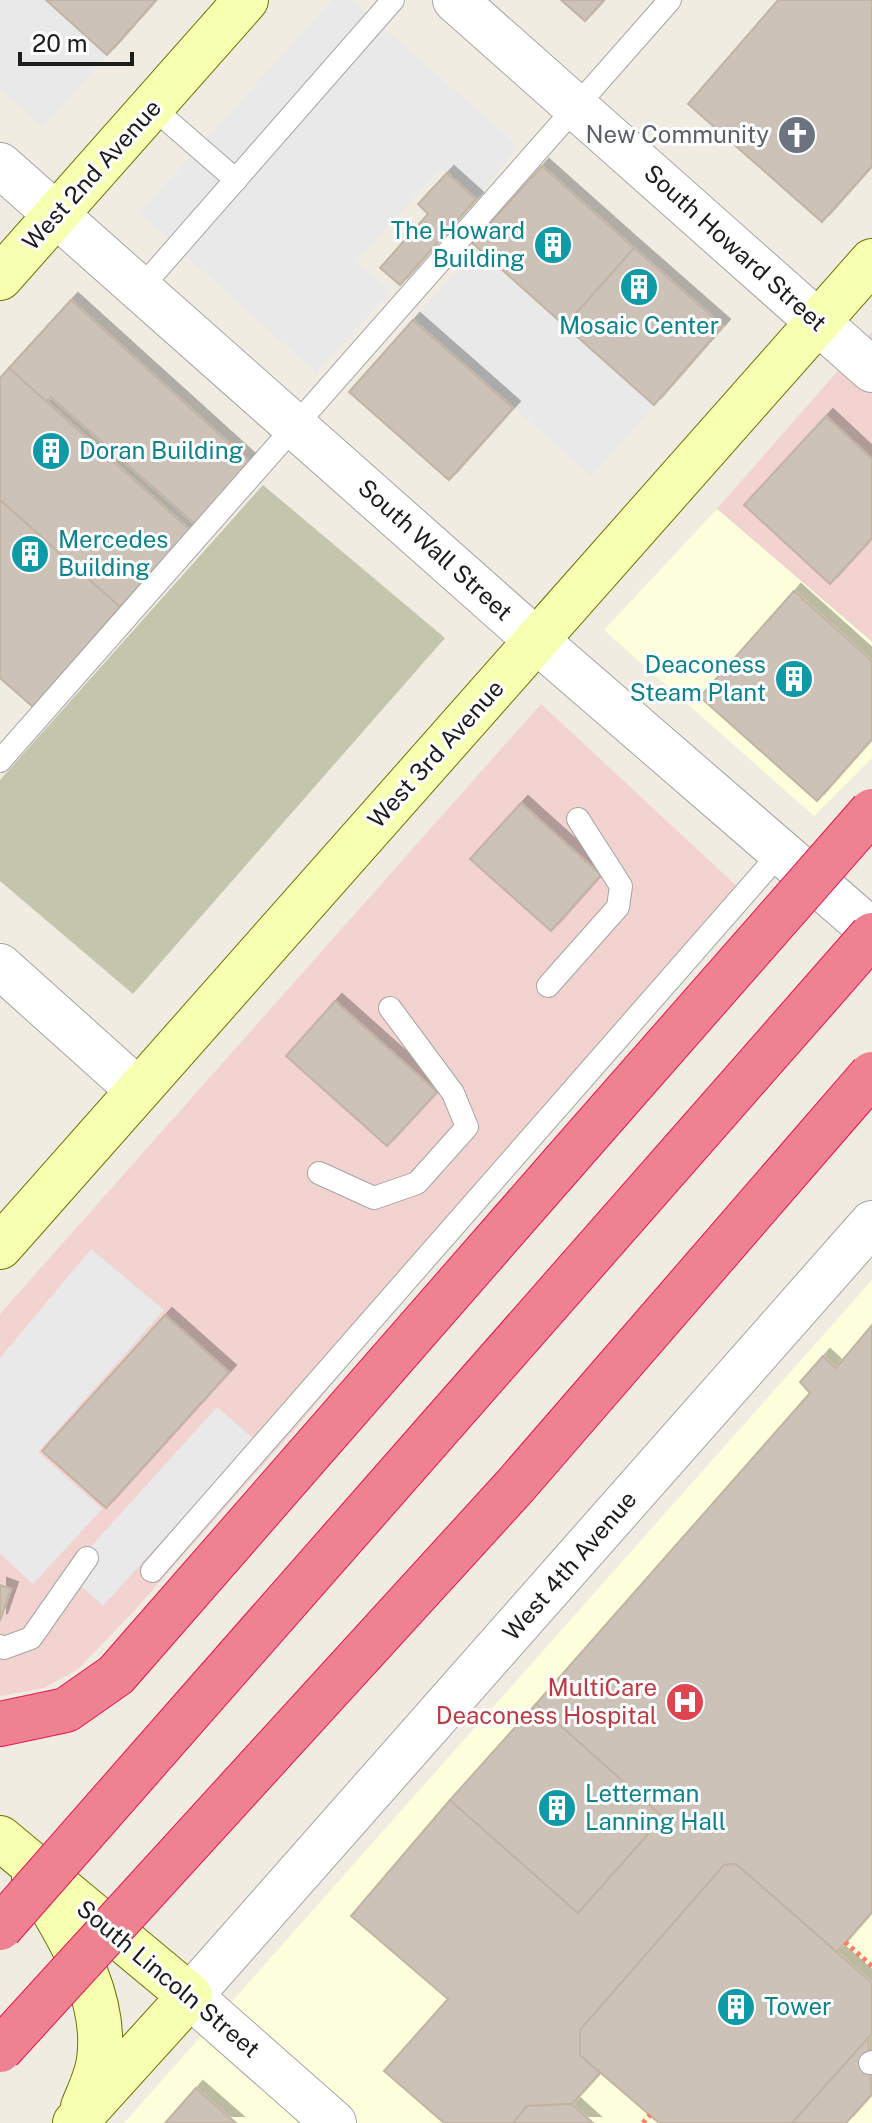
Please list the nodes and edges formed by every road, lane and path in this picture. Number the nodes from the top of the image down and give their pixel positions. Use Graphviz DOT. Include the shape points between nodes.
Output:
graph roads {
  1 [pos="246,0"];
  2 [pos="393,0"];
  3 [pos="455,0"];
  4 [pos="670,0"];
  5 [pos="575,106"];
  6 [pos="152,107"];
  7 [pos="0,165"];
  8 [pos="236,180"];
  9 [pos="56,215"];
  10 [pos="872,261"];
  11 [pos="0,278"];
  12 [pos="140,289"];
  13 [pos="817,322"];
  14 [pos="872,370"];
  15 [pos="296,427"];
  16 [pos="537,641"];
  17 [pos="0,761"];
  18 [pos="872,811"];
  19 [pos="578,819"];
  20 [pos="782,851"];
  21 [pos="872,933"];
  22 [pos="0,966"];
  23 [pos="548,986"];
  24 [pos="390,1008"];
  25 [pos="872,1074"];
  26 [pos="138,1090"];
  27 [pos="319,1173"];
  28 [pos="872,1223"];
  29 [pos="0,1247"];
  30 [pos="87,1558"];
  31 [pos="152,1571"];
  32 [pos="0,1646"];
  33 [pos="0,1724"];
  34 [pos="10,1846"];
  35 [pos="0,1928"];
  36 [pos="845,1942"];
  37 [pos="872,1966"];
  38 [pos="190,1996"];
  39 [pos="0,2050"];
  40 [pos="650,2115"];
  41 [pos="77,2121"];
  42 [pos="334,2123"];
  43 [pos="643,2123"];
  1 -- 6 [label="main road, West 2nd Avenue"];
  2 -- 8 [label="lane"];
  3 -- 5 [label="street, South Howard Street"];
  4 -- 5 [label="lane"];
  5 -- 13 [label="street, South Howard Street"];
  5 -- 15 [label="lane"];
  6 -- 8 [label="lane"];
  6 -- 9 [label="main road, West 2nd Avenue"];
  7 -- 9 [label="street, South Wall Street"];
  8 -- 12 [label="lane"];
  9 -- 11 [label="main road, West 2nd Avenue"];
  9 -- 12 [label="street, South Wall Street"];
  10 -- 13 [label="main road, West 3rd Avenue"];
  12 -- 15 [label="street, South Wall Street"];
  13 -- 14 [label="street, South Howard Street"];
  13 -- 16 [label="main road, West 3rd Avenue"];
  15 -- 16 [label="street, South Wall Street"];
  15 -- 17 [label="lane"];
  16 -- 20 [label="street, South Wall Street"];
  16 -- 26 [label="main road, West 3rd Avenue"];
  18 -- 33 [label="highway, bridge" via="116,1675 66,1710"];
  19 -- 23 [label="lane" via="621,886 618,907"];
  20 -- 21 [label="street, South Wall Street"];
  20 -- 31 [label="lane"];
  21 -- 35 [label="highway, bridge"];
  22 -- 26 [label="street"];
  24 -- 27 [label="lane" via="453,1093 467,1127 417,1183 374,1198"];
  25 -- 39 [label="highway, bridge" via="516,1485"];
  26 -- 29 [label="main road, West 3rd Avenue"];
  28 -- 38 [label="street, West 4th Avenue"];
  30 -- 32 [label="lane" via="31,1638"];
  34 -- 38 [label="main road, South Lincoln Street"];
  34 -- 41 [label="main road" via="76,1954 100,2015 99,2063"];
  36 -- 37 [label="path"];
  38 -- 41 [label="main road, West 4th Avenue"];
  38 -- 42 [label="street, South Lincoln Street"];
  40 -- 43 [label="path"];
}
